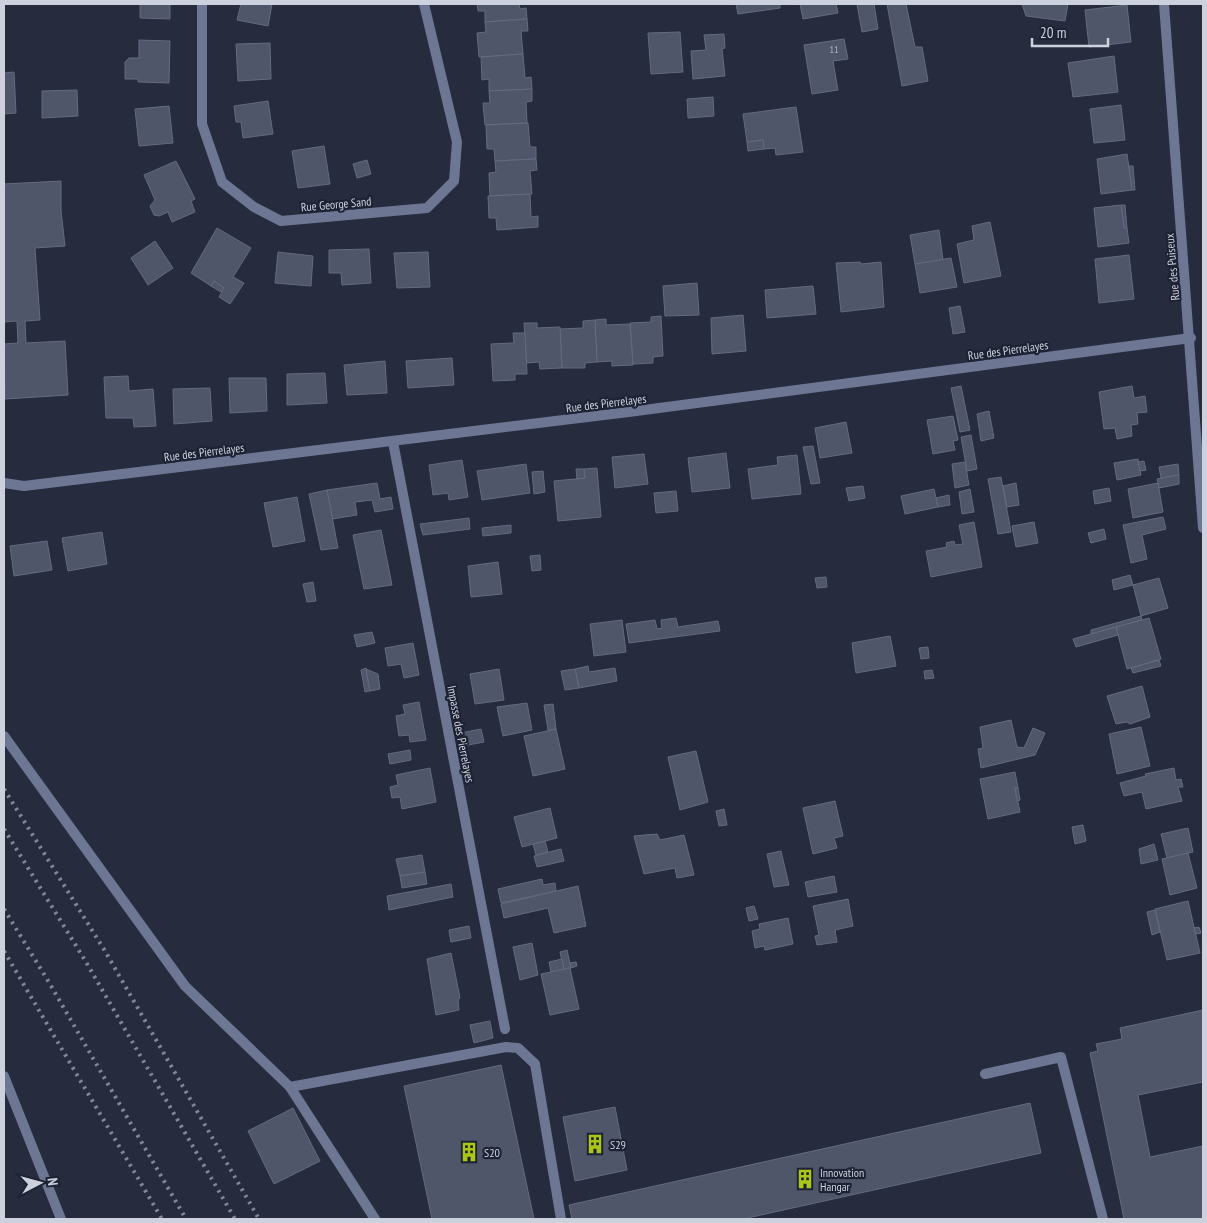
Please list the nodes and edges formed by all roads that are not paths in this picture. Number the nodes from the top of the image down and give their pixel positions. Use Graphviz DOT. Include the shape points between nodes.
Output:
graph roads {
  1 [pos="202,4"];
  2 [pos="424,4"];
  3 [pos="1164,4"];
  4 [pos="1190,338"];
  5 [pos="393,442"];
  6 [pos="4,483"];
  7 [pos="1203,528"];
  8 [pos="4,736"];
  9 [pos="505,1030"];
  10 [pos="985,1074"];
  11 [pos="4,1076"];
  12 [pos="290,1086"];
  13 [pos="61,1219"];
  14 [pos="375,1219"];
  15 [pos="561,1219"];
  16 [pos="1103,1219"];
  1 -- 2 [label="street, Rue George Sand" via="202,124 222,182 254,207 281,221 427,208 454,181 457,142"];
  3 -- 4 [label="street, Rue des Puiseux"];
  4 -- 5 [label="street, Rue des Pierrelayes"];
  4 -- 7 [label="street, Rue des Puiseux"];
  5 -- 6 [label="street, Rue des Pierrelayes" via="24,486"];
  5 -- 9 [label="street, Impasse des Pierrelayes"];
  8 -- 12 [label="street" via="185,986"];
  10 -- 16 [label="street" via="1061,1057"];
  11 -- 13 [label="street"];
  12 -- 14 [label="street"];
  12 -- 15 [label="street" via="506,1047 518,1048 535,1064"];
}
